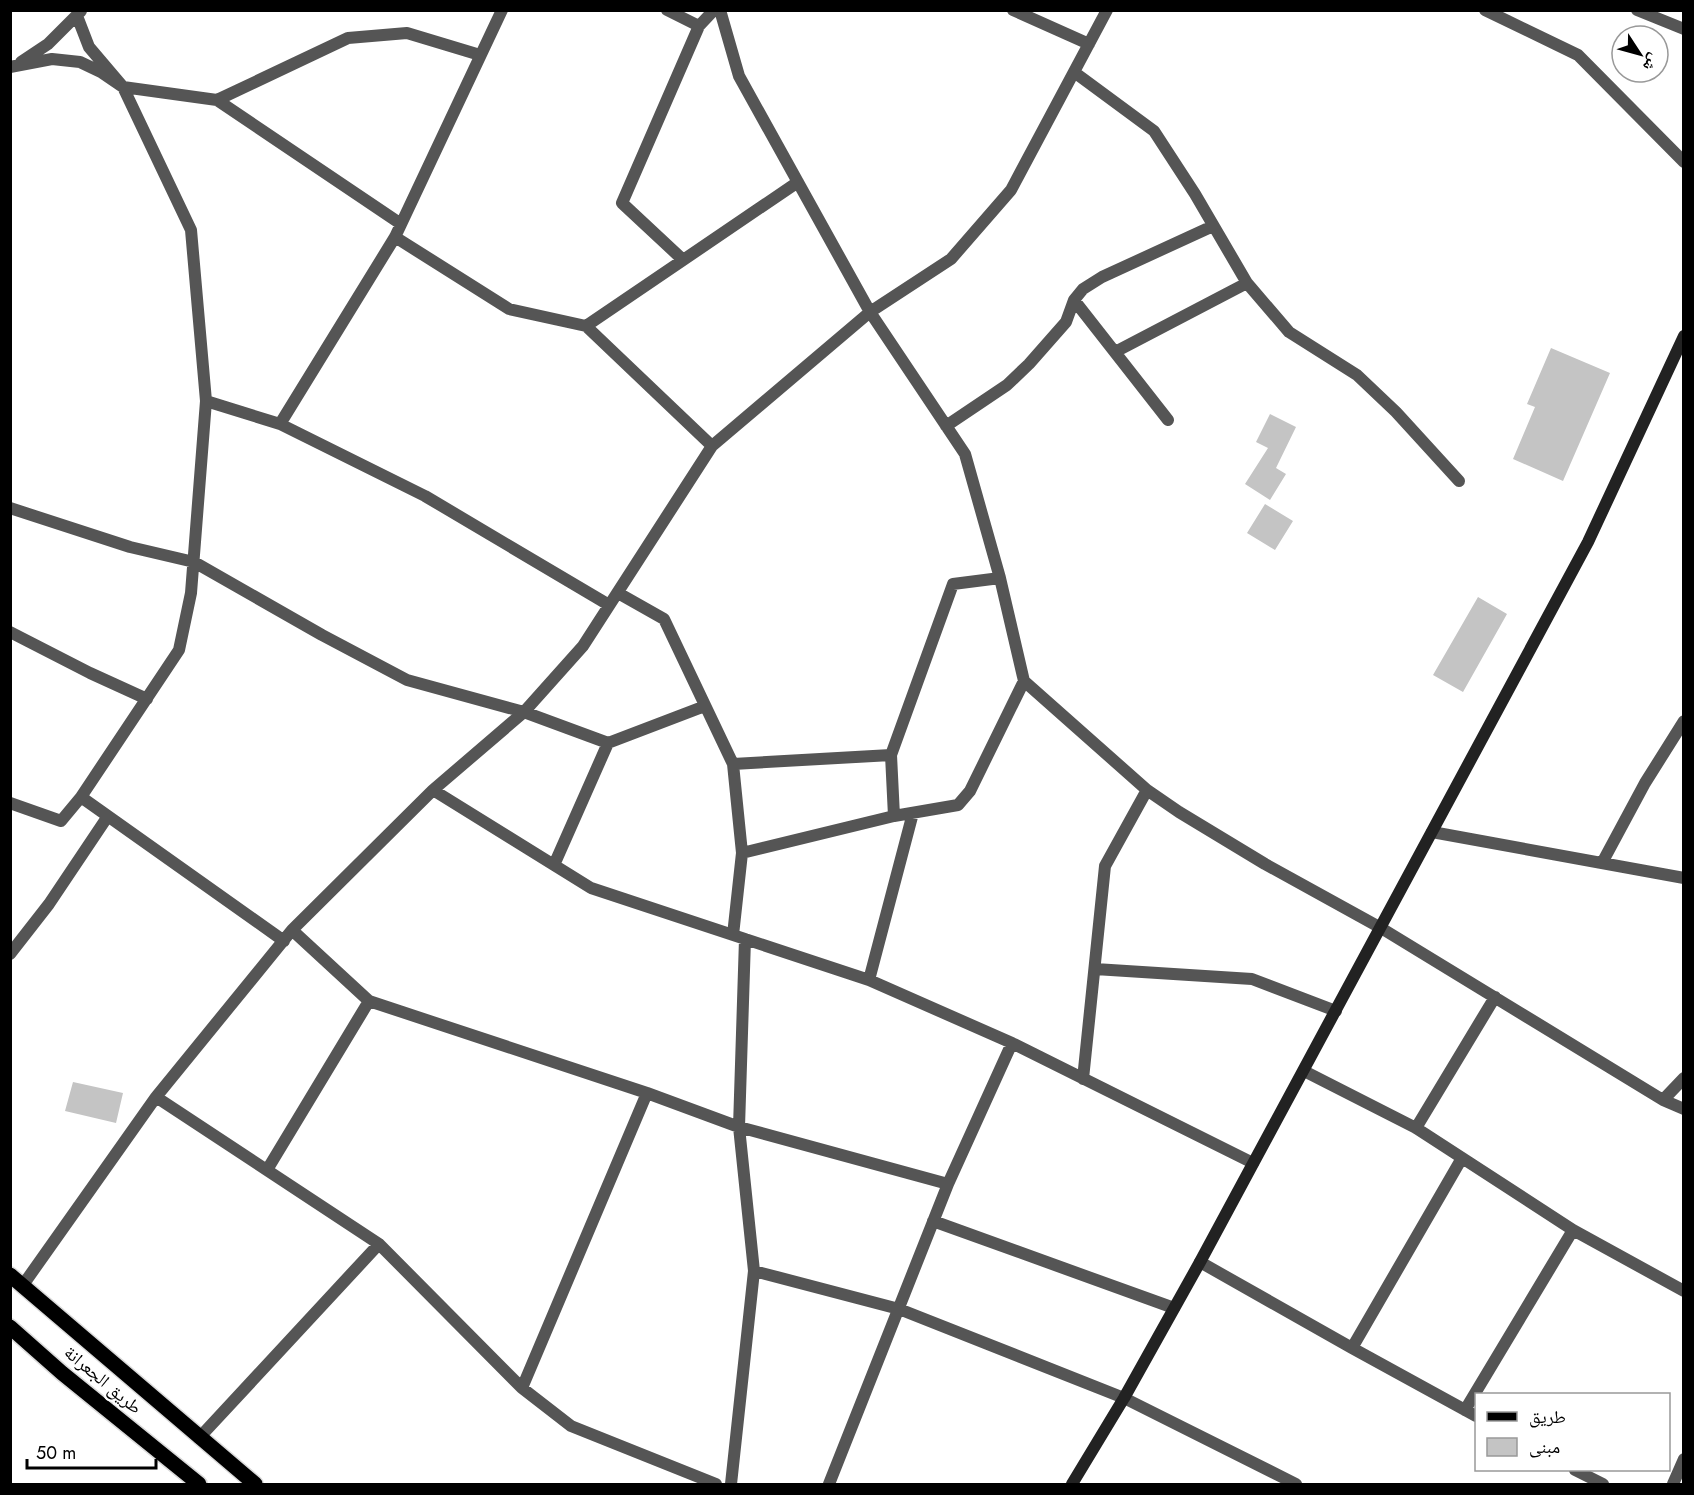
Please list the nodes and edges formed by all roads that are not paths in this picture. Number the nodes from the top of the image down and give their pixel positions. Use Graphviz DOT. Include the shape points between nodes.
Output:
graph roads {
  1 [pos="502,10"];
  2 [pos="668,10"];
  3 [pos="714,10"];
  4 [pos="720,10"];
  5 [pos="1013,10"];
  6 [pos="1107,10"];
  7 [pos="1485,10"];
  8 [pos="1637,10"];
  9 [pos="79,13"];
  10 [pos="699,26"];
  11 [pos="1683,29"];
  12 [pos="1089,44"];
  13 [pos="480,55"];
  14 [pos="14,66"];
  15 [pos="1074,72"];
  16 [pos="123,87"];
  17 [pos="217,100"];
  18 [pos="1683,162"];
  19 [pos="798,182"];
  20 [pos="401,224"];
  21 [pos="1213,226"];
  22 [pos="395,237"];
  23 [pos="682,259"];
  24 [pos="1247,283"];
  25 [pos="1074,300"];
  26 [pos="870,312"];
  27 [pos="586,326"];
  28 [pos="1683,336"];
  29 [pos="1115,352"];
  30 [pos="206,401"];
  31 [pos="1168,420"];
  32 [pos="280,424"];
  33 [pos="946,426"];
  34 [pos="712,446"];
  35 [pos="1459,481"];
  36 [pos="10,508"];
  37 [pos="194,562"];
  38 [pos="1000,578"];
  39 [pos="618,592"];
  40 [pos="609,605"];
  41 [pos="10,632"];
  42 [pos="1024,681"];
  43 [pos="147,699"];
  44 [pos="705,706"];
  45 [pos="524,712"];
  46 [pos="1683,721"];
  47 [pos="608,742"];
  48 [pos="891,755"];
  49 [pos="733,764"];
  50 [pos="433,790"];
  51 [pos="1147,790"];
  52 [pos="81,797"];
  53 [pos="10,803"];
  54 [pos="913,813"];
  55 [pos="108,816"];
  56 [pos="894,816"];
  57 [pos="1432,832"];
  58 [pos="742,854"];
  59 [pos="1602,863"];
  60 [pos="554,865"];
  61 [pos="1683,878"];
  62 [pos="1381,928"];
  63 [pos="292,930"];
  64 [pos="733,935"];
  65 [pos="745,939"];
  66 [pos="284,941"];
  67 [pos="10,954"];
  68 [pos="1095,969"];
  69 [pos="869,980"];
  70 [pos="1495,997"];
  71 [pos="369,1001"];
  72 [pos="1336,1011"];
  73 [pos="1012,1043"];
  74 [pos="1304,1071"];
  75 [pos="1683,1078"];
  76 [pos="1083,1079"];
  77 [pos="647,1093"];
  78 [pos="156,1097"];
  79 [pos="1663,1100"];
  80 [pos="1683,1109"];
  81 [pos="739,1128"];
  82 [pos="1416,1128"];
  83 [pos="1462,1158"];
  84 [pos="1253,1164"];
  85 [pos="267,1170"];
  86 [pos="948,1184"];
  87 [pos="933,1221"];
  88 [pos="1573,1230"];
  89 [pos="379,1244"];
  90 [pos="1200,1262"];
  91 [pos="754,1271"];
  92 [pos="10,1275"];
  93 [pos="23,1286"];
  94 [pos="1683,1292"];
  95 [pos="1174,1308"];
  96 [pos="899,1309"];
  97 [pos="10,1327"];
  98 [pos="1352,1348"];
  99 [pos="522,1388"];
  100 [pos="1482,1393"];
  101 [pos="1124,1398"];
  102 [pos="1471,1413"];
  103 [pos="199,1438"];
  104 [pos="1683,1459"];
  105 [pos="1577,1471"];
  106 [pos="199,1485"];
  107 [pos="255,1485"];
  108 [pos="716,1485"];
  109 [pos="731,1485"];
  110 [pos="830,1485"];
  111 [pos="1072,1485"];
  112 [pos="1296,1485"];
  113 [pos="1603,1485"];
  114 [pos="1673,1485"];
  1 -- 13 [label="street"];
  2 -- 10 [label="street"];
  3 -- 10 [label="street"];
  4 -- 19 [label="street" via="739,76"];
  5 -- 12 [label="street"];
  6 -- 12 [label="street"];
  7 -- 18 [label="street" via="1578,55"];
  8 -- 11 [label="street"];
  9 -- 14 [label="street" via="48,44"];
  9 -- 16 [label="street" via="88,47"];
  10 -- 23 [label="street" via="622,203"];
  12 -- 15 [label="street"];
  13 -- 17 [label="street" via="406,33 348,38"];
  13 -- 20 [label="street"];
  14 -- 16 [label="street" via="52,59 80,62"];
  15 -- 21 [label="street" via="1154,131"];
  15 -- 26 [label="street" via="1011,190 951,259"];
  16 -- 17 [label="street"];
  16 -- 30 [label="street" via="191,230"];
  17 -- 20 [label="street"];
  19 -- 23 [label="street"];
  19 -- 26 [label="street"];
  20 -- 22 [label="street"];
  21 -- 24 [label="street"];
  21 -- 25 [label="street" via="1102,277"];
  22 -- 27 [label="street" via="509,309"];
  22 -- 32 [label="street"];
  23 -- 27 [label="street"];
  24 -- 29 [label="street"];
  24 -- 35 [label="street" via="1289,332 1357,375"];
  25 -- 29 [label="street"];
  25 -- 33 [label="street" via="1066,322 1029,364 1007,385"];
  26 -- 33 [label="street"];
  26 -- 34 [label="street"];
  27 -- 34 [label="street"];
  28 -- 57 [label="main road" via="1588,542"];
  29 -- 31 [label="street"];
  30 -- 32 [label="street"];
  30 -- 37 [label="street"];
  32 -- 40 [label="street" via="425,496"];
  33 -- 38 [label="street" via="964,454"];
  34 -- 39 [label="street"];
  36 -- 37 [label="street" via="130,547"];
  37 -- 43 [label="street" via="179,650"];
  37 -- 45 [label="street" via="407,680"];
  38 -- 42 [label="street"];
  38 -- 48 [label="street" via="953,584"];
  39 -- 40 [label="street"];
  39 -- 44 [label="street" via="664,619"];
  40 -- 45 [label="street" via="583,646"];
  41 -- 43 [label="street"];
  42 -- 51 [label="street"];
  42 -- 54 [label="street" via="970,791 958,805"];
  43 -- 52 [label="street"];
  44 -- 47 [label="street"];
  44 -- 49 [label="street"];
  45 -- 47 [label="street"];
  45 -- 50 [label="street"];
  46 -- 59 [label="street"];
  47 -- 60 [label="street"];
  48 -- 49 [label="street"];
  48 -- 56 [label="street"];
  49 -- 58 [label="street"];
  50 -- 60 [label="street"];
  50 -- 63 [label="street"];
  51 -- 62 [label="street" via="1266,864"];
  51 -- 68 [label="street" via="1106,867"];
  52 -- 53 [label="street" via="61,821"];
  52 -- 55 [label="street"];
  54 -- 56 [label="street"];
  54 -- 69 [label="street"];
  55 -- 66 [label="street"];
  55 -- 67 [label="street"];
  56 -- 58 [label="street"];
  57 -- 59 [label="street"];
  57 -- 62 [label="main road"];
  58 -- 64 [label="street"];
  59 -- 61 [label="street"];
  60 -- 64 [label="street" via="591,888"];
  62 -- 70 [label="street"];
  62 -- 72 [label="main road"];
  63 -- 66 [label="street"];
  63 -- 71 [label="street"];
  64 -- 65 [label="street"];
  65 -- 69 [label="street"];
  65 -- 81 [label="street"];
  66 -- 78 [label="street"];
  68 -- 72 [label="street" via="1252,979"];
  68 -- 76 [label="street"];
  69 -- 73 [label="street"];
  70 -- 79 [label="street"];
  70 -- 82 [label="street"];
  71 -- 77 [label="street"];
  71 -- 85 [label="street"];
  72 -- 74 [label="main road"];
  73 -- 76 [label="street"];
  73 -- 86 [label="street"];
  74 -- 82 [label="street"];
  74 -- 84 [label="main road"];
  75 -- 79 [label="street"];
  76 -- 84 [label="street"];
  77 -- 81 [label="street"];
  77 -- 99 [label="street"];
  78 -- 85 [label="street"];
  78 -- 93 [label="street"];
  79 -- 80 [label="street"];
  81 -- 86 [label="street"];
  81 -- 91 [label="street"];
  82 -- 83 [label="street"];
  83 -- 88 [label="street"];
  83 -- 98 [label="street"];
  84 -- 90 [label="main road"];
  85 -- 89 [label="street"];
  86 -- 87 [label="street"];
  87 -- 95 [label="street"];
  87 -- 96 [label="street"];
  88 -- 94 [label="street"];
  88 -- 100 [label="street"];
  89 -- 99 [label="street"];
  89 -- 103 [label="street"];
  90 -- 95 [label="main road"];
  90 -- 98 [label="street"];
  91 -- 96 [label="street"];
  91 -- 109 [label="street"];
  92 -- 93 [label="main road"];
  93 -- 103 [label="main road"];
  95 -- 101 [label="main road"];
  96 -- 101 [label="street"];
  96 -- 110 [label="street"];
  97 -- 106 [label="main road, طريق الجعرانة"];
  98 -- 102 [label="street"];
  99 -- 108 [label="street" via="571,1426"];
  101 -- 111 [label="main road"];
  101 -- 112 [label="street"];
  103 -- 107 [label="main road"];
  104 -- 114 [label="street"];
  105 -- 113 [label="street"];
}
